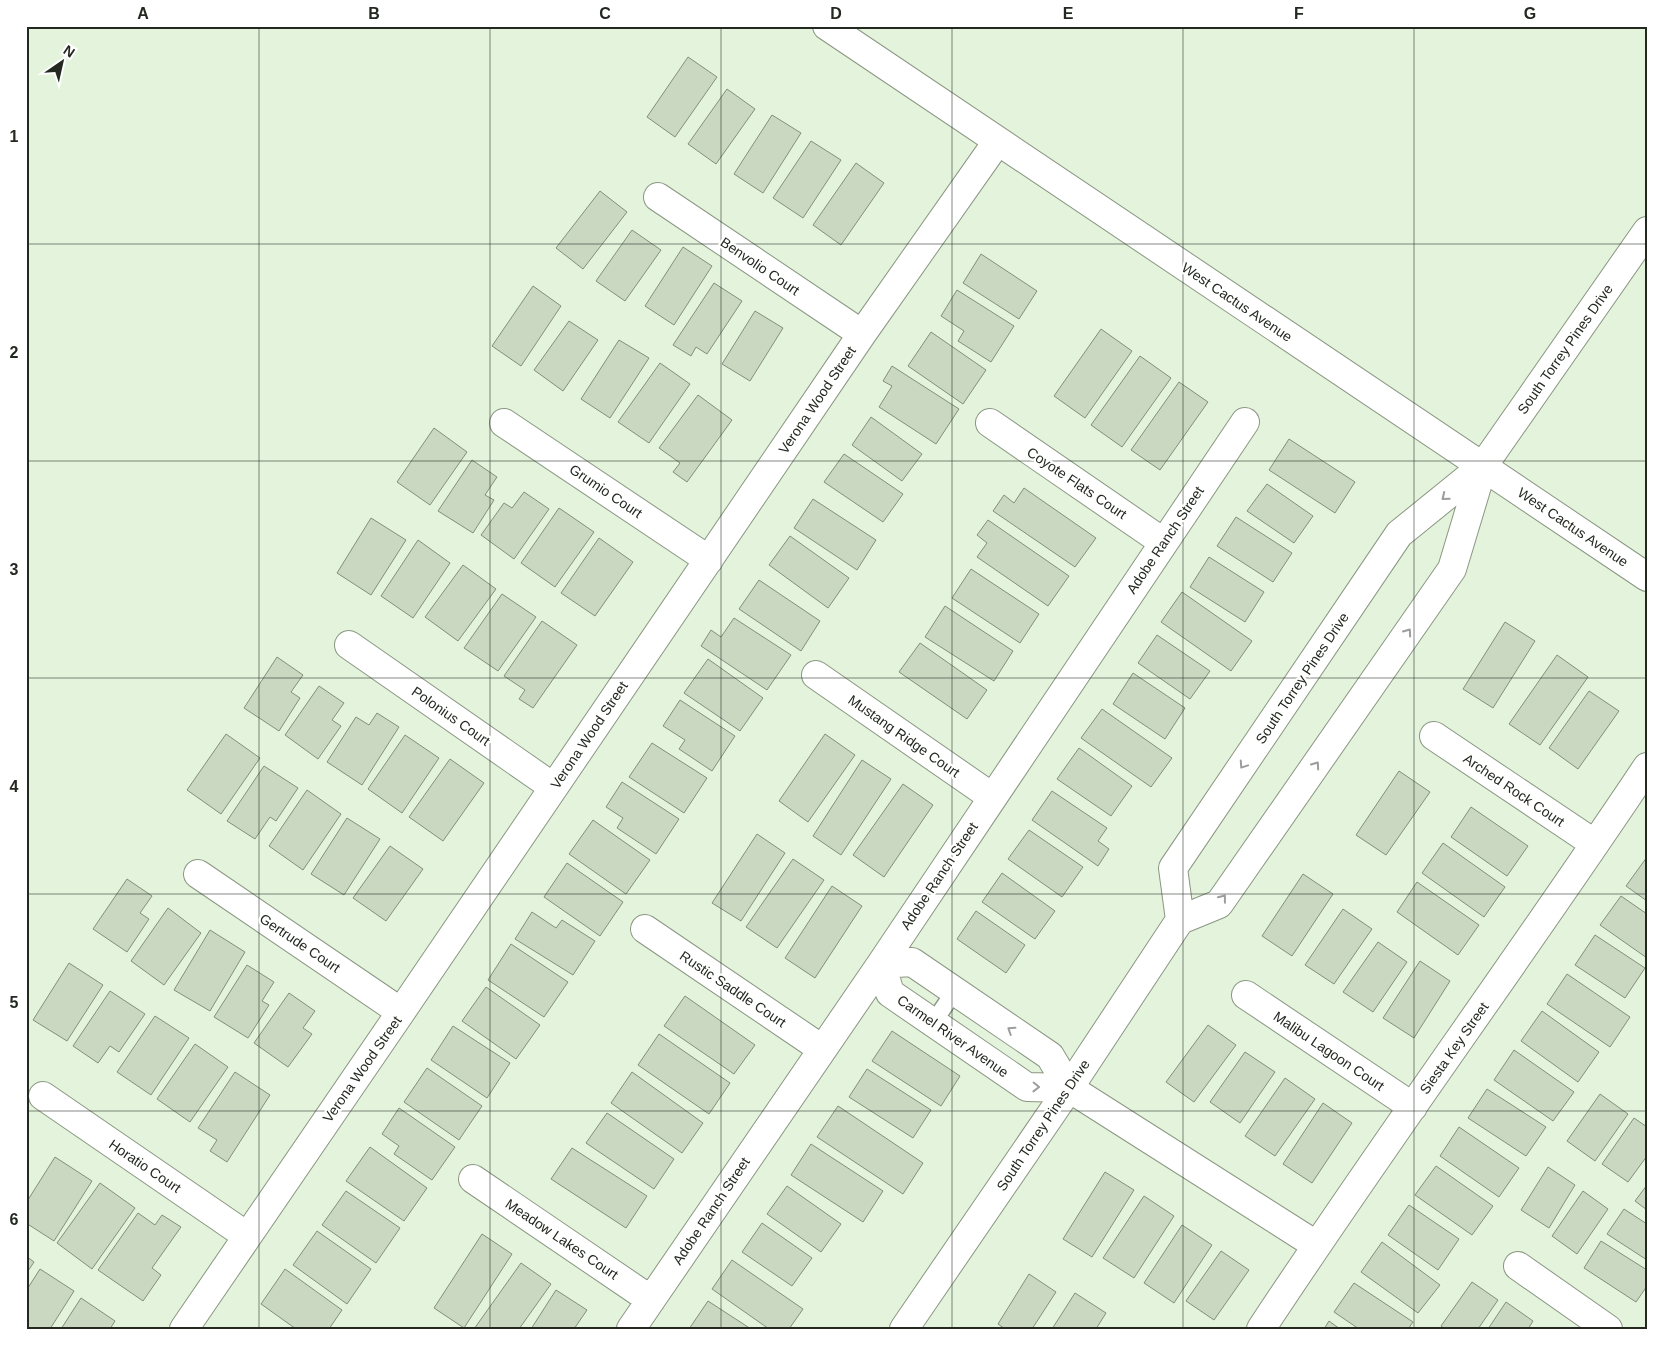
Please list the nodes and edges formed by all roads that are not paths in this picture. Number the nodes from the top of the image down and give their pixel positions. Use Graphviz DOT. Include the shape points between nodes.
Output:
graph roads {
  1 [pos="827,26"];
  2 [pos="997,142"];
  3 [pos="658,197"];
  4 [pos="1647,232"];
  5 [pos="862,334"];
  6 [pos="1245,422"];
  7 [pos="504,423"];
  8 [pos="990,423"];
  9 [pos="1483,466"];
  10 [pos="1163,542"];
  11 [pos="709,560"];
  12 [pos="1647,577"];
  13 [pos="350,645"];
  14 [pos="816,675"];
  15 [pos="1434,736"];
  16 [pos="1647,767"];
  17 [pos="553,787"];
  18 [pos="992,797"];
  19 [pos="1595,844"];
  20 [pos="198,874"];
  21 [pos="1180,920"];
  22 [pos="645,929"];
  23 [pos="881,964"];
  24 [pos="954,992"];
  25 [pos="1246,995"];
  26 [pos="401,1012"];
  27 [pos="933,1023"];
  28 [pos="822,1049"];
  29 [pos="1069,1088"];
  30 [pos="43,1096"];
  31 [pos="1413,1107"];
  32 [pos="473,1179"];
  33 [pos="247,1236"];
  34 [pos="1316,1245"];
  35 [pos="1518,1266"];
  36 [pos="651,1300"];
  37 [pos="906,1328"];
  38 [pos="184,1329"];
  39 [pos="631,1329"];
  40 [pos="1261,1329"];
  41 [pos="1608,1329"];
  1 -- 2 [label="street, West Cactus Avenue"];
  2 -- 5 [label="street, Verona Wood Street"];
  2 -- 9 [label="street, West Cactus Avenue"];
  3 -- 5 [label="street, Benvolio Court"];
  4 -- 9 [label="street, South Torrey Pines Drive"];
  5 -- 11 [label="street, Verona Wood Street"];
  6 -- 10 [label="street, Adobe Ranch Street"];
  7 -- 11 [label="street, Grumio Court"];
  8 -- 10 [label="street, Coyote Flats Court"];
  9 -- 12 [label="street, West Cactus Avenue"];
  21 -- 9 [label="street, South Torrey Pines Drive, one-way" via="1219,904 1452,570"];
  9 -- 21 [label="street, South Torrey Pines Drive, one-way" via="1399,534 1173,868"];
  10 -- 18 [label="street, Adobe Ranch Street"];
  11 -- 17 [label="street, Verona Wood Street"];
  13 -- 17 [label="street, Polonius Court"];
  14 -- 18 [label="street, Mustang Ridge Court"];
  15 -- 19 [label="street, Arched Rock Court"];
  16 -- 19 [label="street, Siesta Key Street"];
  17 -- 26 [label="street, Verona Wood Street"];
  18 -- 23 [label="street, Adobe Ranch Street"];
  19 -- 31 [label="street, Siesta Key Street"];
  20 -- 26 [label="street, Gertrude Court"];
  21 -- 29 [label="street, South Torrey Pines Drive"];
  22 -- 28 [label="street, Rustic Saddle Court"];
  23 -- 24 [label="street" via="912,962"];
  23 -- 27 [label="street, Carmel River Avenue" via="890,993"];
  23 -- 28 [label="street, Adobe Ranch Street"];
  24 -- 27 [label="lane"];
  29 -- 24 [label="street, one-way" via="1050,1056"];
  25 -- 31 [label="street, Malibu Lagoon Court"];
  26 -- 33 [label="street, Verona Wood Street"];
  27 -- 29 [label="street, Carmel River Avenue, one-way" via="1027,1087"];
  28 -- 36 [label="street, Adobe Ranch Street"];
  29 -- 34 [label="street"];
  29 -- 37 [label="street, South Torrey Pines Drive"];
  30 -- 33 [label="street, Horatio Court"];
  31 -- 34 [label="street, Siesta Key Street"];
  32 -- 36 [label="street, Meadow Lakes Court"];
  33 -- 38 [label="street, Verona Wood Street"];
  34 -- 40 [label="street, Siesta Key Street"];
  35 -- 41 [label="street"];
  36 -- 39 [label="street, Adobe Ranch Street"];
}
